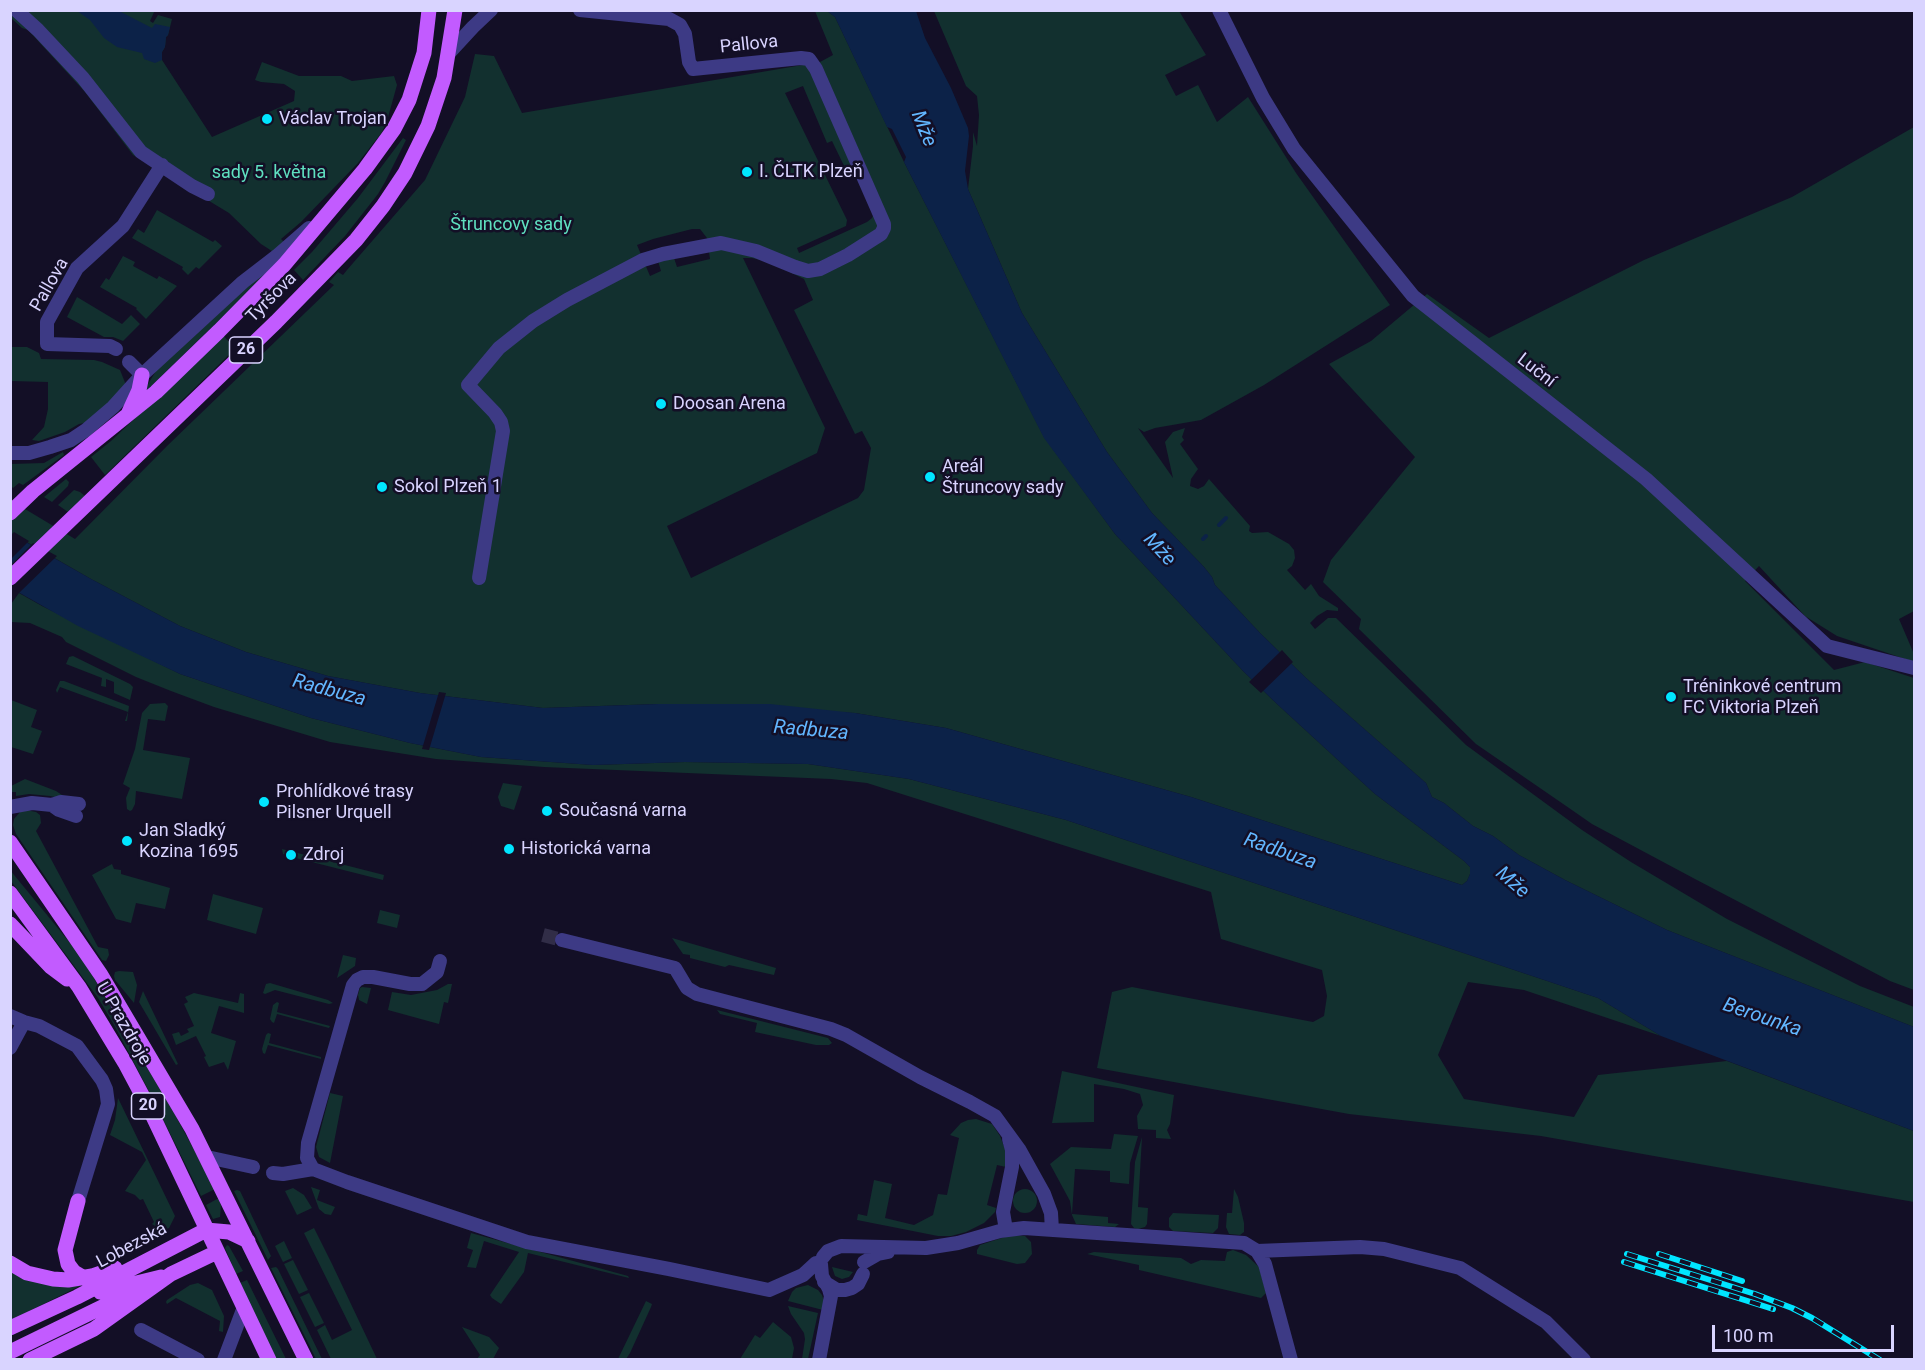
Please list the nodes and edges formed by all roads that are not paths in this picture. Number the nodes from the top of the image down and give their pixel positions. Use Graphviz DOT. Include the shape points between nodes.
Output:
graph roads {
  1 [pos="16,10"];
  2 [pos="429,10"];
  3 [pos="455,10"];
  4 [pos="491,10"];
  5 [pos="580,10"];
  6 [pos="1219,10"];
  7 [pos="449,53"];
  8 [pos="162,165"];
  9 [pos="208,194"];
  10 [pos="332,208"];
  11 [pos="116,349"];
  12 [pos="129,362"];
  13 [pos="142,375"];
  14 [pos="128,415"];
  15 [pos="10,453"];
  16 [pos="10,513"];
  17 [pos="10,578"];
  18 [pos="478,578"];
  19 [pos="1914,668"];
  20 [pos="10,807"];
  21 [pos="78,810"];
  22 [pos="10,842"];
  23 [pos="10,893"];
  24 [pos="10,924"];
  25 [pos="562,940"];
  26 [pos="440,961"];
  27 [pos="80,987"];
  28 [pos="10,1016"];
  29 [pos="24,1022"];
  30 [pos="10,1048"];
  31 [pos="1007,1134"];
  32 [pos="207,1157"];
  33 [pos="253,1167"];
  34 [pos="313,1168"];
  35 [pos="273,1173"];
  36 [pos="78,1201"];
  37 [pos="234,1213"];
  38 [pos="206,1230"];
  39 [pos="1005,1230"];
  40 [pos="1052,1230"];
  41 [pos="229,1232"];
  42 [pos="248,1241"];
  43 [pos="848,1247"];
  44 [pos="905,1249"];
  45 [pos="1257,1251"];
  46 [pos="217,1252"];
  47 [pos="160,1253"];
  48 [pos="820,1262"];
  49 [pos="10,1263"];
  50 [pos="864,1268"];
  51 [pos="171,1274"];
  52 [pos="803,1275"];
  53 [pos="84,1278"];
  54 [pos="825,1282"];
  55 [pos="845,1290"];
  56 [pos="77,1297"];
  57 [pos="831,1305"];
  58 [pos="244,1307"];
  59 [pos="10,1328"];
  60 [pos="141,1330"];
  61 [pos="10,1352"];
  62 [pos="30,1359"];
  63 [pos="198,1359"];
  64 [pos="224,1359"];
  65 [pos="269,1359"];
  66 [pos="306,1359"];
  67 [pos="819,1359"];
  68 [pos="1291,1359"];
  69 [pos="1584,1359"];
  1 -- 8 [label="street" via="83,78 141,152"];
  2 -- 10 [label="main road, Tyršova / 26" via="424,53 409,100 382,147"];
  3 -- 7 [label="main road, Tyršova / 26"];
  4 -- 7 [label="street, Tyršova"];
  5 -- 18 [label="street, Pallova" via="669,19 680,25 685,34 693,69 809,59 884,224 881,234 848,255 808,271 756,250 721,243 643,260 567,300 499,348 468,384 495,413 503,431"];
  6 -- 19 [label="street, Luční" via="1263,98 1294,149 1413,296 1646,479 1827,645"];
  7 -- 17 [label="main road, Tyršova / 26" via="437,103 419,146 383,206 356,240"];
  8 -- 9 [label="street"];
  8 -- 11 [label="street, Pallova" via="123,225 77,268 47,322 47,344"];
  10 -- 13 [label="street" via="243,282"];
  10 -- 14 [label="main road, Tyršova / 26" via="268,282"];
  12 -- 13 [label="street"];
  13 -- 14 [label="main road"];
  13 -- 15 [label="street" via="113,407 71,440 29,453"];
  14 -- 16 [label="main road, Tyršova / 26"];
  20 -- 21 [label="street" via="61,802"];
  22 -- 32 [label="main road, U Prazdroje / 20" via="101,975"];
  23 -- 27 [label="main road, U Prazdroje / 20"];
  24 -- 27 [label="main road" via="51,967"];
  25 -- 31 [label="street" via="675,968 687,988 697,994 846,1035 995,1116"];
  26 -- 34 [label="street" via="437,972 422,984 363,977 353,986 308,1143"];
  27 -- 38 [label="main road, U Prazdroje / 20" via="150,1110"];
  28 -- 29 [label="street"];
  29 -- 30 [label="street"];
  29 -- 36 [label="street" via="77,1046 106,1089 108,1104"];
  31 -- 39 [label="street" via="1012,1167 1003,1212"];
  31 -- 40 [label="street" via="1044,1194"];
  32 -- 33 [label="street"];
  32 -- 37 [label="main road, U Prazdroje / 20"];
  34 -- 35 [label="street"];
  34 -- 52 [label="street" via="527,1242 769,1290"];
  36 -- 53 [label="main road" via="65,1250 68,1264"];
  37 -- 41 [label="main road"];
  37 -- 42 [label="main road, U Prazdroje / 20"];
  38 -- 41 [label="main road"];
  38 -- 46 [label="main road, 20"];
  38 -- 47 [label="main road, Lobezská"];
  39 -- 40 [label="street"];
  39 -- 44 [label="street" via="958,1243"];
  40 -- 45 [label="street" via="1244,1243"];
  41 -- 42 [label="main road"];
  41 -- 46 [label="main road"];
  42 -- 66 [label="main road, U Prazdroje / 20"];
  43 -- 44 [label="street"];
  43 -- 48 [label="street" via="834,1248"];
  43 -- 50 [label="street" via="860,1256"];
  44 -- 50 [label="street" via="878,1254"];
  45 -- 68 [label="street" via="1265,1264"];
  45 -- 69 [label="street" via="1384,1249 1460,1268 1546,1322"];
  46 -- 51 [label="main road"];
  46 -- 58 [label="main road, 20"];
  47 -- 53 [label="main road"];
  47 -- 56 [label="main road, Lobezská"];
  48 -- 52 [label="street"];
  48 -- 54 [label="street"];
  49 -- 53 [label="main road" via="53,1279"];
  50 -- 55 [label="street" via="858,1284"];
  51 -- 56 [label="main road"];
  51 -- 61 [label="main road"];
  51 -- 62 [label="main road" via="94,1329"];
  52 -- 54 [label="street"];
  54 -- 55 [label="street"];
  54 -- 57 [label="street"];
  55 -- 57 [label="street" via="837,1294"];
  56 -- 59 [label="main road"];
  57 -- 67 [label="street"];
  58 -- 64 [label="street"];
  58 -- 65 [label="main road, 20"];
  60 -- 63 [label="street"];
}
